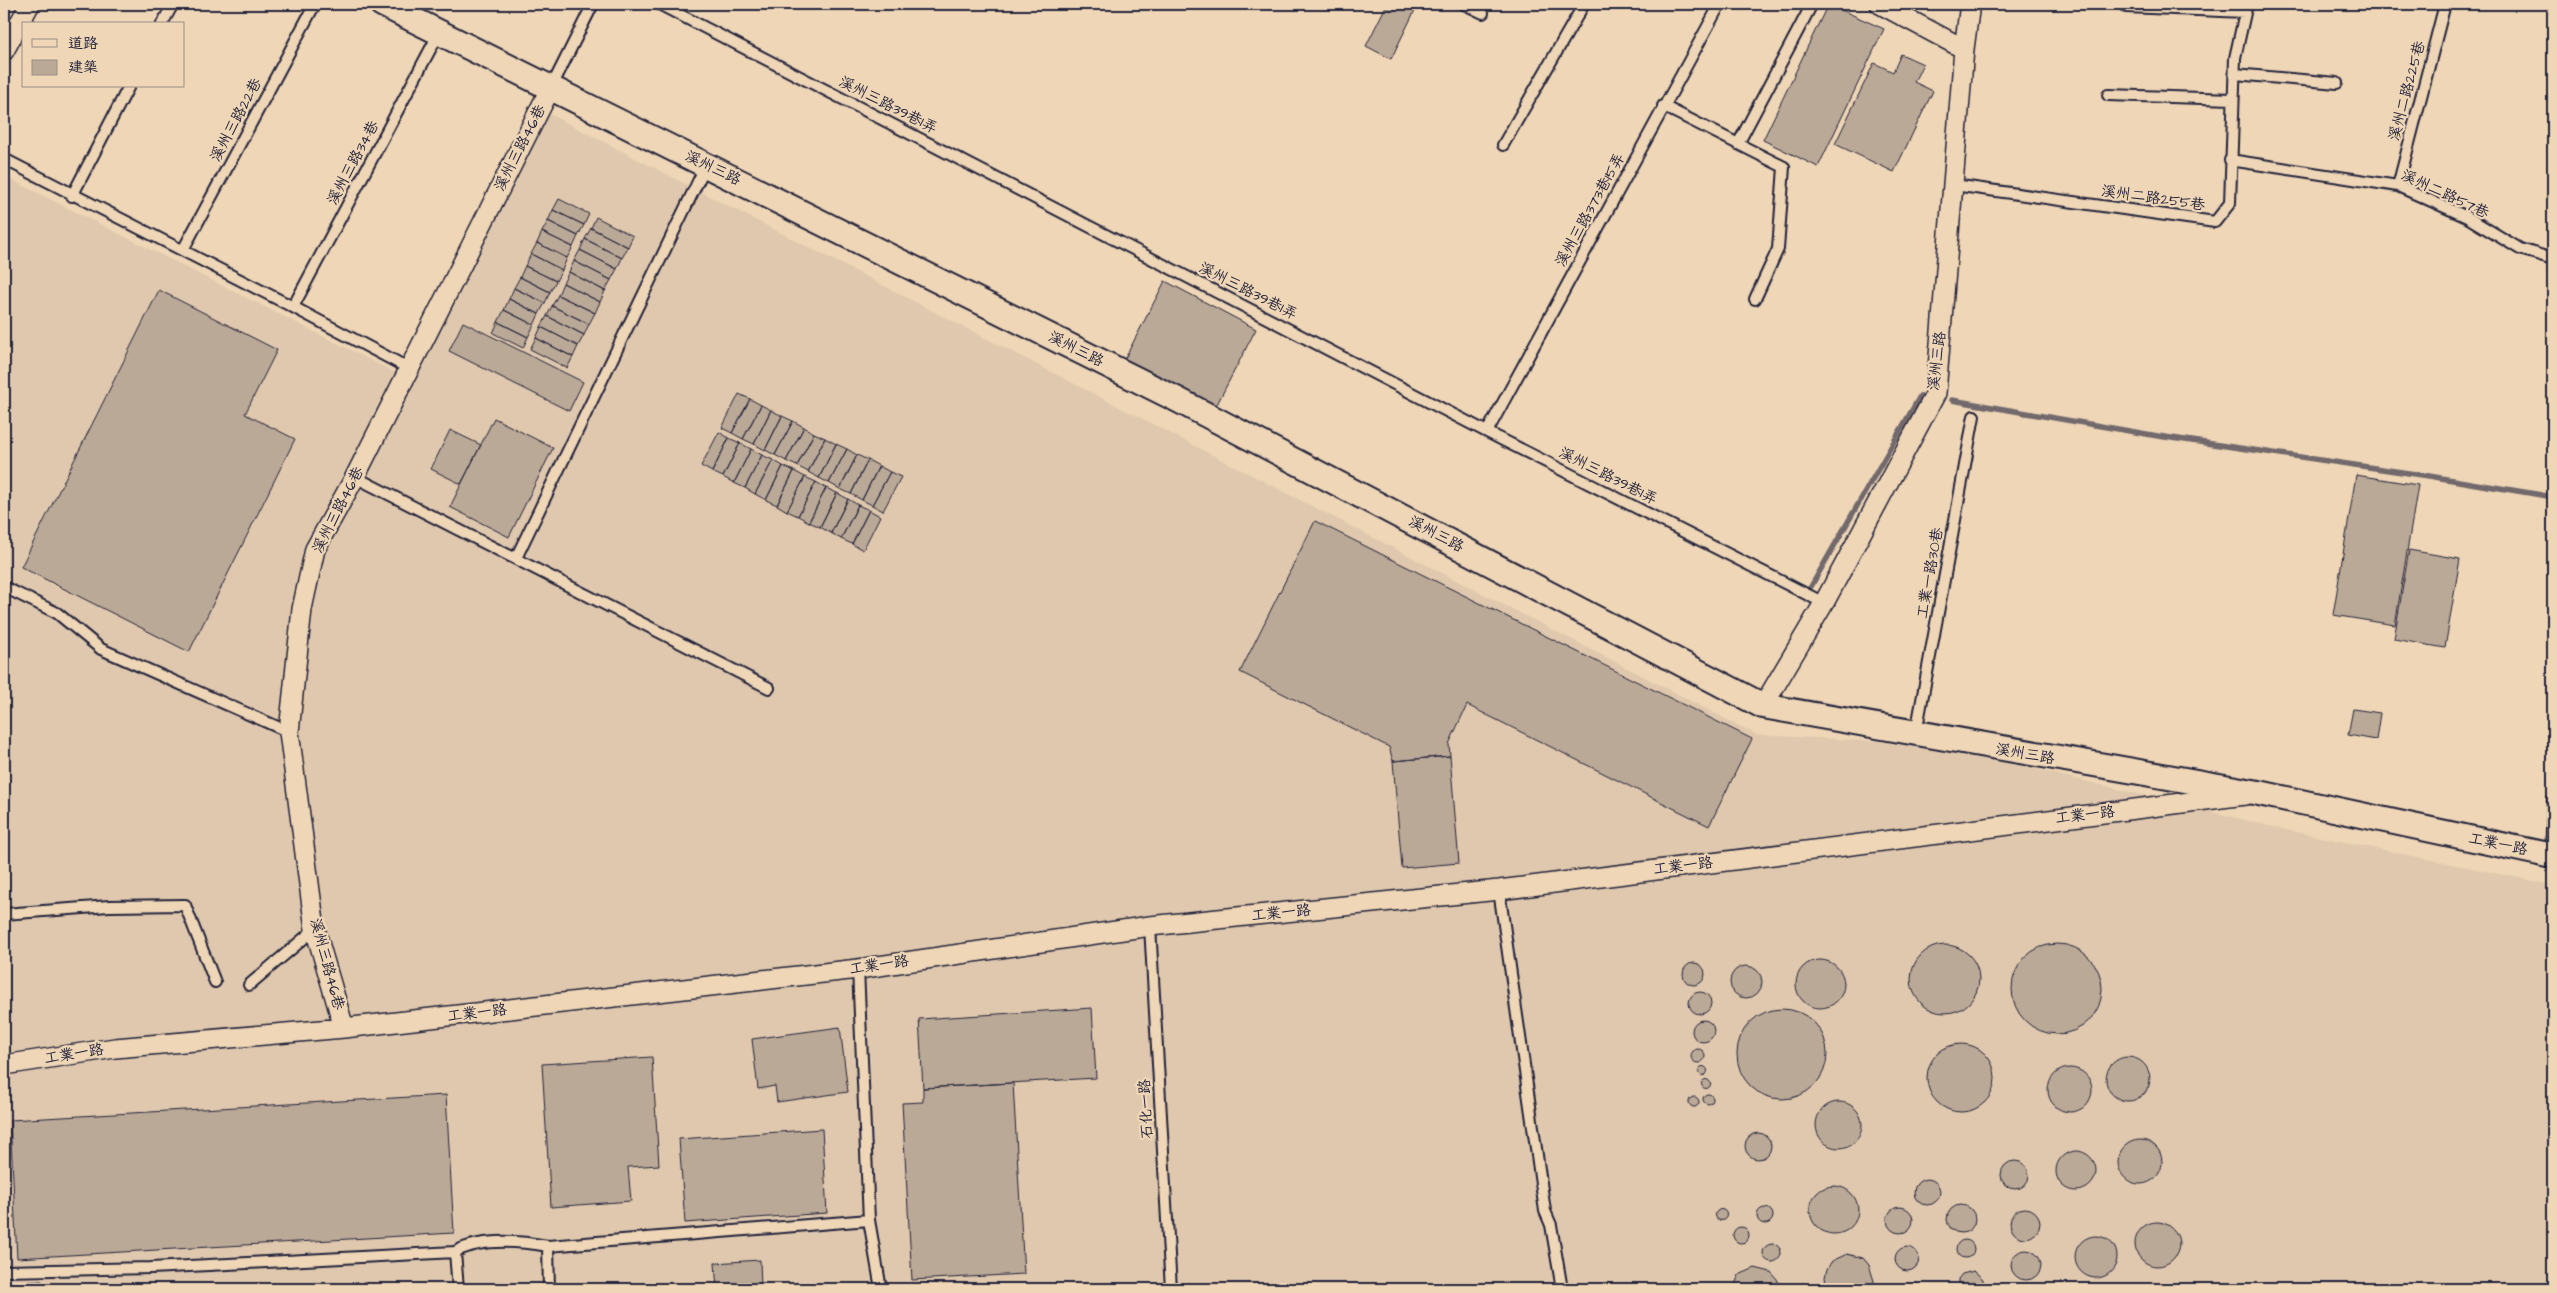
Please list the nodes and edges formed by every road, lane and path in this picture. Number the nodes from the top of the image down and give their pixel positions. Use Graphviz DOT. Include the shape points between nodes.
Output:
graph roads {
  1 [pos="30,4"];
  2 [pos="173,4"];
  3 [pos="315,4"];
  4 [pos="382,4"];
  5 [pos="593,4"];
  6 [pos="659,4"];
  7 [pos="1464,4"];
  8 [pos="1584,4"];
  9 [pos="1720,4"];
  10 [pos="1812,4"];
  11 [pos="1880,4"];
  12 [pos="1970,4"];
  13 [pos="2446,4"];
  14 [pos="2126,7"];
  15 [pos="2246,8"];
  16 [pos="1483,13"];
  17 [pos="163,22"];
  18 [pos="439,33"];
  19 [pos="1964,48"];
  20 [pos="4,51"];
  21 [pos="2235,74"];
  22 [pos="2337,83"];
  23 [pos="128,88"];
  24 [pos="550,89"];
  25 [pos="2108,95"];
  26 [pos="2233,99"];
  27 [pos="1663,106"];
  28 [pos="1738,144"];
  29 [pos="1503,145"];
  30 [pos="4,159"];
  31 [pos="2230,160"];
  32 [pos="706,164"];
  33 [pos="1954,185"];
  34 [pos="2398,186"];
  35 [pos="72,196"];
  36 [pos="183,250"];
  37 [pos="2553,259"];
  38 [pos="1755,299"];
  39 [pos="293,307"];
  40 [pos="408,368"];
  41 [pos="1974,416"];
  42 [pos="1487,432"];
  43 [pos="355,477"];
  44 [pos="516,558"];
  45 [pos="4,588"];
  46 [pos="1824,603"];
  47 [pos="769,688"];
  48 [pos="1763,706"];
  49 [pos="289,732"];
  50 [pos="1916,734"];
  51 [pos="2259,793"];
  52 [pos="2553,800"];
  53 [pos="2552,855"];
  54 [pos="1498,890"];
  55 [pos="4,914"];
  56 [pos="1150,926"];
  57 [pos="315,929"];
  58 [pos="858,968"];
  59 [pos="215,982"];
  60 [pos="249,985"];
  61 [pos="344,1028"];
  62 [pos="4,1065"];
  63 [pos="869,1220"];
  64 [pos="548,1246"];
  65 [pos="455,1252"];
  66 [pos="4,1271"];
  67 [pos="458,1289"];
  68 [pos="549,1289"];
  69 [pos="881,1289"];
  70 [pos="1171,1289"];
  71 [pos="1562,1289"];
  1 -- 20 [label="street"];
  2 -- 17 [label="lane"];
  3 -- 36 [label="lane, 溪州三路22巷"];
  4 -- 18 [label="street, 溪州三路"];
  5 -- 24 [label="lane"];
  6 -- 42 [label="lane, 溪州三路39巷1弄"];
  7 -- 16 [label="lane"];
  8 -- 29 [label="lane"];
  9 -- 27 [label="lane, 溪州三路373巷15弄"];
  10 -- 28 [label="lane"];
  11 -- 19 [label="street"];
  12 -- 19 [label="street, 溪州三路"];
  13 -- 34 [label="lane, 溪州二路225巷"];
  14 -- 15 [label="lane"];
  15 -- 21 [label="lane, 溪州二路255巷" via="2235,58"];
  18 -- 24 [label="street, 溪州三路"];
  18 -- 39 [label="lane, 溪州三路34巷"];
  19 -- 33 [label="street, 溪州三路"];
  21 -- 22 [label="lane"];
  21 -- 26 [label="lane, 溪州二路255巷"];
  23 -- 35 [label="lane"];
  24 -- 32 [label="street, 溪州三路"];
  24 -- 40 [label="street, 溪州三路46巷"];
  25 -- 26 [label="lane"];
  26 -- 31 [label="lane, 溪州二路255巷"];
  27 -- 28 [label="lane"];
  27 -- 42 [label="lane, 溪州三路373巷15弄"];
  28 -- 38 [label="lane" via="1784,167 1778,249"];
  30 -- 35 [label="lane"];
  31 -- 33 [label="lane, 溪州二路255巷" via="2230,203 2215,222"];
  31 -- 34 [label="lane, 溪州二路57巷"];
  32 -- 44 [label="lane"];
  32 -- 48 [label="street, 溪州三路" via="1178,400"];
  33 -- 46 [label="street, 溪州三路" via="1936,393"];
  34 -- 37 [label="lane, 溪州二路57巷" via="2467,217 2520,249"];
  35 -- 36 [label="lane"];
  36 -- 39 [label="lane"];
  39 -- 40 [label="lane"];
  40 -- 43 [label="street, 溪州三路46巷"];
  41 -- 50 [label="lane, 工業一路30巷"];
  42 -- 46 [label="lane, 溪州三路39巷1弄"];
  43 -- 44 [label="lane"];
  43 -- 49 [label="street, 溪州三路46巷" via="315,549 302,609"];
  44 -- 47 [label="lane"];
  45 -- 49 [label="lane" via="57,613 101,649"];
  46 -- 48 [label="street, 溪州三路"];
  48 -- 50 [label="street, 溪州三路"];
  49 -- 57 [label="street, 溪州三路46巷"];
  50 -- 51 [label="street, 溪州三路"];
  51 -- 53 [label="street, 工業一路"];
  51 -- 54 [label="street, 工業一路"];
  52 -- 53 [label="lane"];
  54 -- 56 [label="street, 工業一路"];
  54 -- 71 [label="lane" via="1544,1211 1552,1225"];
  55 -- 59 [label="lane" via="185,904"];
  56 -- 58 [label="street, 工業一路"];
  56 -- 70 [label="lane, 石化一路"];
  57 -- 60 [label="lane"];
  57 -- 61 [label="street, 溪州三路46巷"];
  58 -- 61 [label="street, 工業一路"];
  58 -- 63 [label="lane"];
  61 -- 62 [label="street, 工業一路" via="115,1048"];
  63 -- 64 [label="lane"];
  63 -- 69 [label="lane"];
  64 -- 65 [label="lane" via="526,1242 469,1245"];
  64 -- 68 [label="lane"];
  65 -- 66 [label="lane" via="161,1267"];
  65 -- 67 [label="lane"];
}
